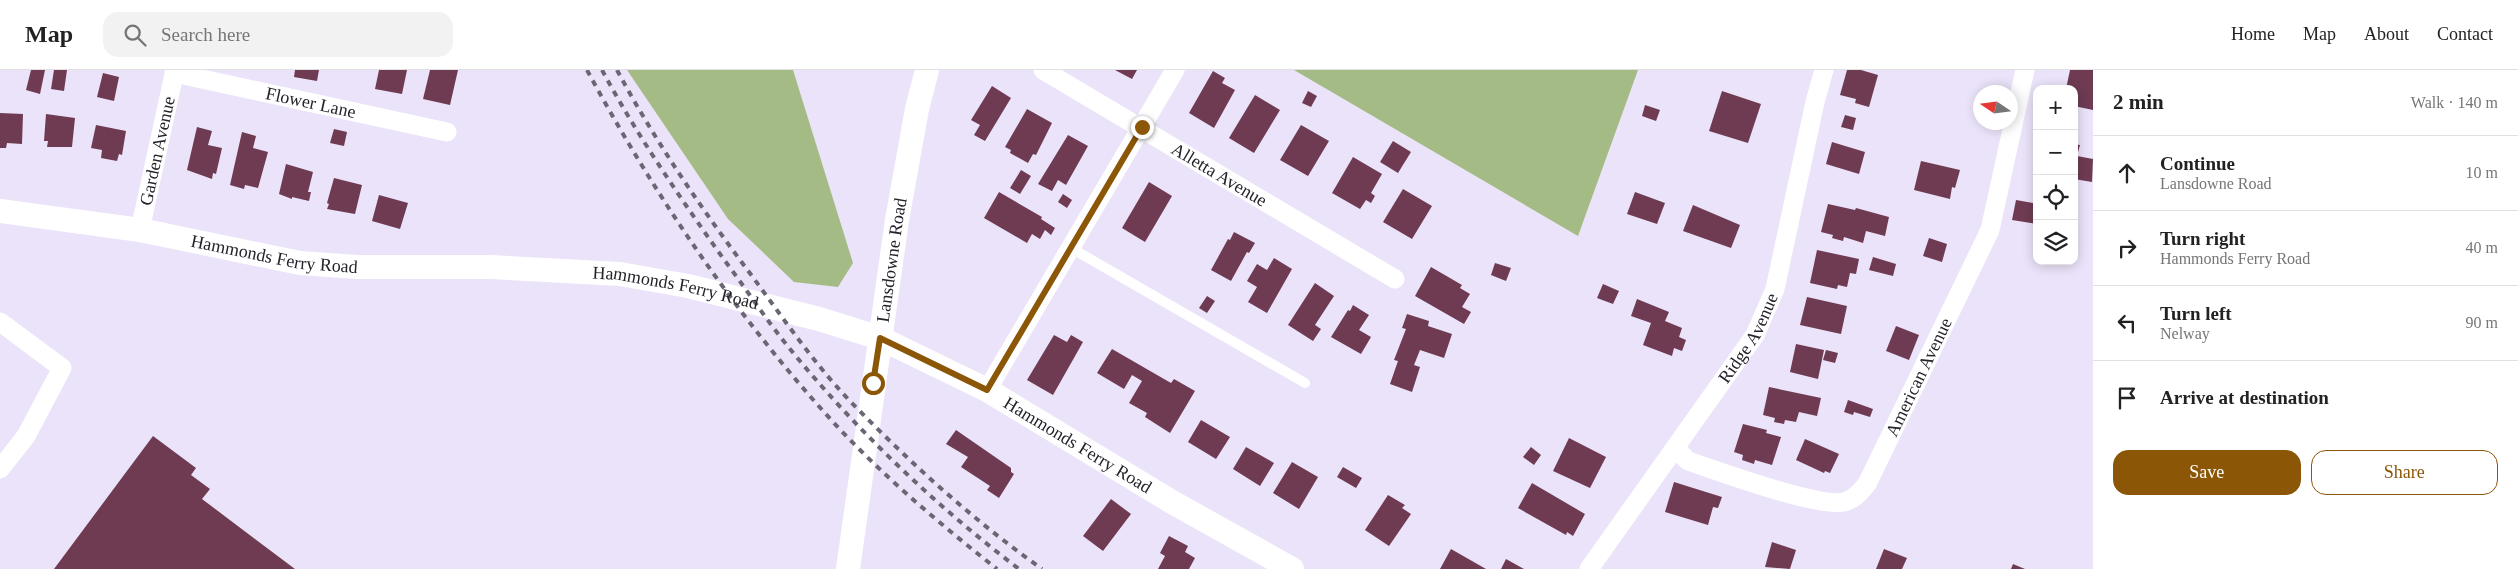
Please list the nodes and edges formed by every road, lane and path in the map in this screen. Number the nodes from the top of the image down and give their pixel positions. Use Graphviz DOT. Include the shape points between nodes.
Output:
graph roads {
  1 [pos="927,70"];
  2 [pos="1043,70"];
  3 [pos="1175,70"];
  4 [pos="1824,70"];
  5 [pos="2025,70"];
  6 [pos="174,71"];
  7 [pos="1142,127"];
  8 [pos="447,132"];
  9 [pos="0,211"];
  10 [pos="140,230"];
  11 [pos="1071,248"];
  12 [pos="1396,279"];
  13 [pos="0,322"];
  14 [pos="880,338"];
  15 [pos="1305,383"];
  16 [pos="987,390"];
  17 [pos="1676,448"];
  18 [pos="0,469"];
  19 [pos="849,562"];
  20 [pos="1292,569"];
  21 [pos="1589,569"];
  1 -- 14 [label="street, Lansdowne Road" via="897,220"];
  2 -- 7 [label="street, Alletta Avenue"];
  3 -- 7 [label="street"];
  4 -- 17 [label="street, Ridge Avenue" via="1775,289 1766,312 1755,335"];
  5 -- 17 [label="street, American Avenue" via="1990,230 1867,484 1856,497 1843,502 1813,500 1688,461"];
  6 -- 8 [label="street, Flower Lane"];
  6 -- 10 [label="street, Garden Avenue"];
  7 -- 11 [label="street"];
  7 -- 12 [label="street, Alletta Avenue"];
  9 -- 10 [label="street, Hammonds Ferry Road"];
  10 -- 14 [label="street, Hammonds Ferry Road" via="300,263 358,267 491,267 620,274 688,286"];
  11 -- 15 [label="lane"];
  11 -- 16 [label="street"];
  13 -- 18 [label="street" via="62,368 26,436"];
  14 -- 16 [label="street, Hammonds Ferry Road"];
  14 -- 19 [label="street, Lansdowne Road"];
  16 -- 20 [label="street, Hammonds Ferry Road" via="1172,502"];
  17 -- 21 [label="street, Ridge Avenue"];
}
